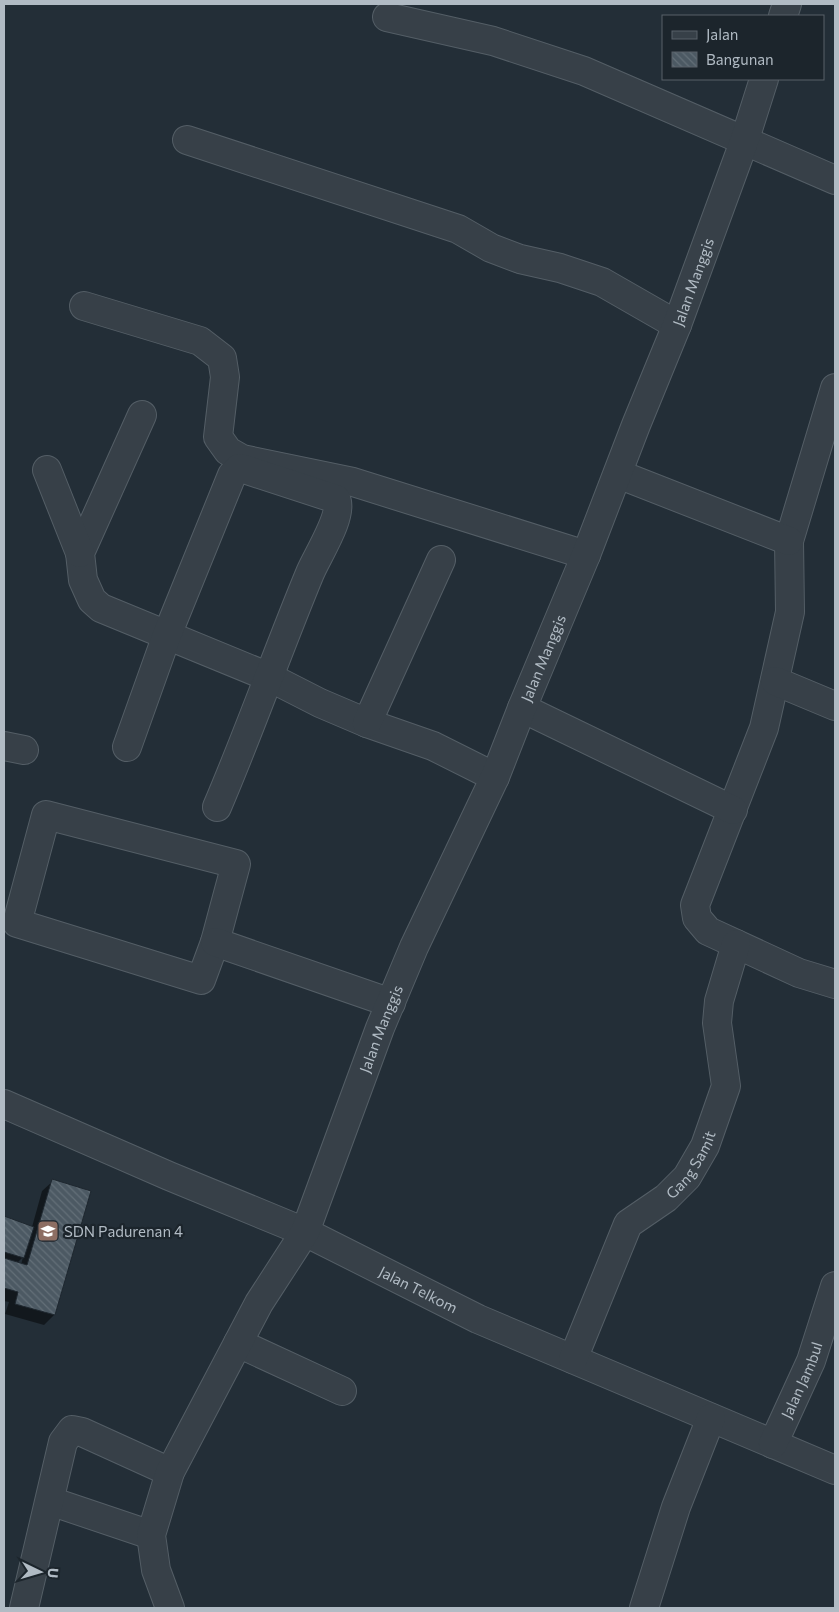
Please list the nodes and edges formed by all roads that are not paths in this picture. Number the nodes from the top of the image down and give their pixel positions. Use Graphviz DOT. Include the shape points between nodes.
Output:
graph roads {
  1 [pos="387,17"];
  2 [pos="764,80"];
  3 [pos="187,140"];
  4 [pos="744,142"];
  5 [pos="835,180"];
  6 [pos="84,306"];
  7 [pos="677,325"];
  8 [pos="835,388"];
  9 [pos="142,415"];
  10 [pos="47,470"];
  11 [pos="618,474"];
  12 [pos="790,541"];
  13 [pos="80,553"];
  14 [pos="586,555"];
  15 [pos="441,560"];
  16 [pos="167,635"];
  17 [pos="269,677"];
  18 [pos="775,681"];
  19 [pos="835,706"];
  20 [pos="522,708"];
  21 [pos="367,723"];
  22 [pos="127,747"];
  23 [pos="495,777"];
  24 [pos="217,807"];
  25 [pos="733,810"];
  26 [pos="215,942"];
  27 [pos="736,944"];
  28 [pos="835,984"];
  29 [pos="390,1003"];
  30 [pos="4,1104"];
  31 [pos="305,1232"];
  32 [pos="835,1286"];
  33 [pos="238,1343"];
  34 [pos="573,1359"];
  35 [pos="342,1391"];
  36 [pos="711,1418"];
  37 [pos="774,1444"];
  38 [pos="835,1470"];
  39 [pos="170,1472"];
  40 [pos="50,1501"];
  41 [pos="151,1534"];
  42 [pos="24,1608"];
  43 [pos="170,1608"];
  44 [pos="644,1608"];
  1 -- 4 [label="street" via="493,41 584,71"];
  2 -- 4 [label="street, Jalan Manggis"];
  3 -- 7 [label="street" via="458,229 491,248 520,259 602,282"];
  4 -- 5 [label="street"];
  4 -- 7 [label="street, Jalan Manggis"];
  6 -- 14 [label="street" via="200,341 222,358 225,377 218,437 228,452 242,458 353,482"];
  7 -- 11 [label="street, Jalan Manggis"];
  8 -- 12 [label="street"];
  9 -- 13 [label="street"];
  10 -- 13 [label="street"];
  11 -- 12 [label="street"];
  11 -- 14 [label="street, Jalan Manggis"];
  12 -- 18 [label="street" via="790,612"];
  13 -- 16 [label="street" via="83,580 92,600 101,608"];
  14 -- 20 [label="street, Jalan Manggis"];
  15 -- 21 [label="street"];
  16 -- 17 [label="street"];
  16 -- 17 [label="street" via="227,482 236,470 244,469 336,499 336,516"];
  16 -- 22 [label="street"];
  17 -- 21 [label="street"];
  17 -- 24 [label="street"];
  18 -- 19 [label="street"];
  18 -- 25 [label="street" via="764,728"];
  20 -- 23 [label="street, Jalan Manggis"];
  20 -- 25 [label="street"];
  21 -- 23 [label="street" via="433,746"];
  23 -- 29 [label="street, Jalan Manggis"];
  25 -- 27 [label="street" via="695,904 697,918 708,931"];
  26 -- 26 [label="street" via="202,980 17,923 46,814 236,864"];
  26 -- 29 [label="street"];
  27 -- 28 [label="street" via="799,973"];
  27 -- 34 [label="street, Gang Samit" via="719,1001 718,1023 726,1086 705,1146 687,1177 666,1198 628,1224"];
  29 -- 31 [label="street, Jalan Manggis"];
  30 -- 31 [label="street, Jalan Telkom"];
  31 -- 33 [label="street, Jalan Manggis"];
  31 -- 34 [label="street, Jalan Telkom" via="478,1319"];
  32 -- 37 [label="street, Jalan Jambul" via="811,1361"];
  33 -- 35 [label="street"];
  33 -- 39 [label="street, Jalan Manggis"];
  34 -- 36 [label="street, Jalan Telkom"];
  36 -- 37 [label="street, Jalan Telkom"];
  36 -- 44 [label="street" via="676,1508"];
  37 -- 38 [label="street, Jalan Telkom"];
  39 -- 40 [label="street" via="72,1430 63,1442"];
  39 -- 41 [label="street, Jalan Manggis"];
  40 -- 41 [label="street"];
  40 -- 42 [label="street"];
  41 -- 43 [label="street" via="156,1570"];
}
